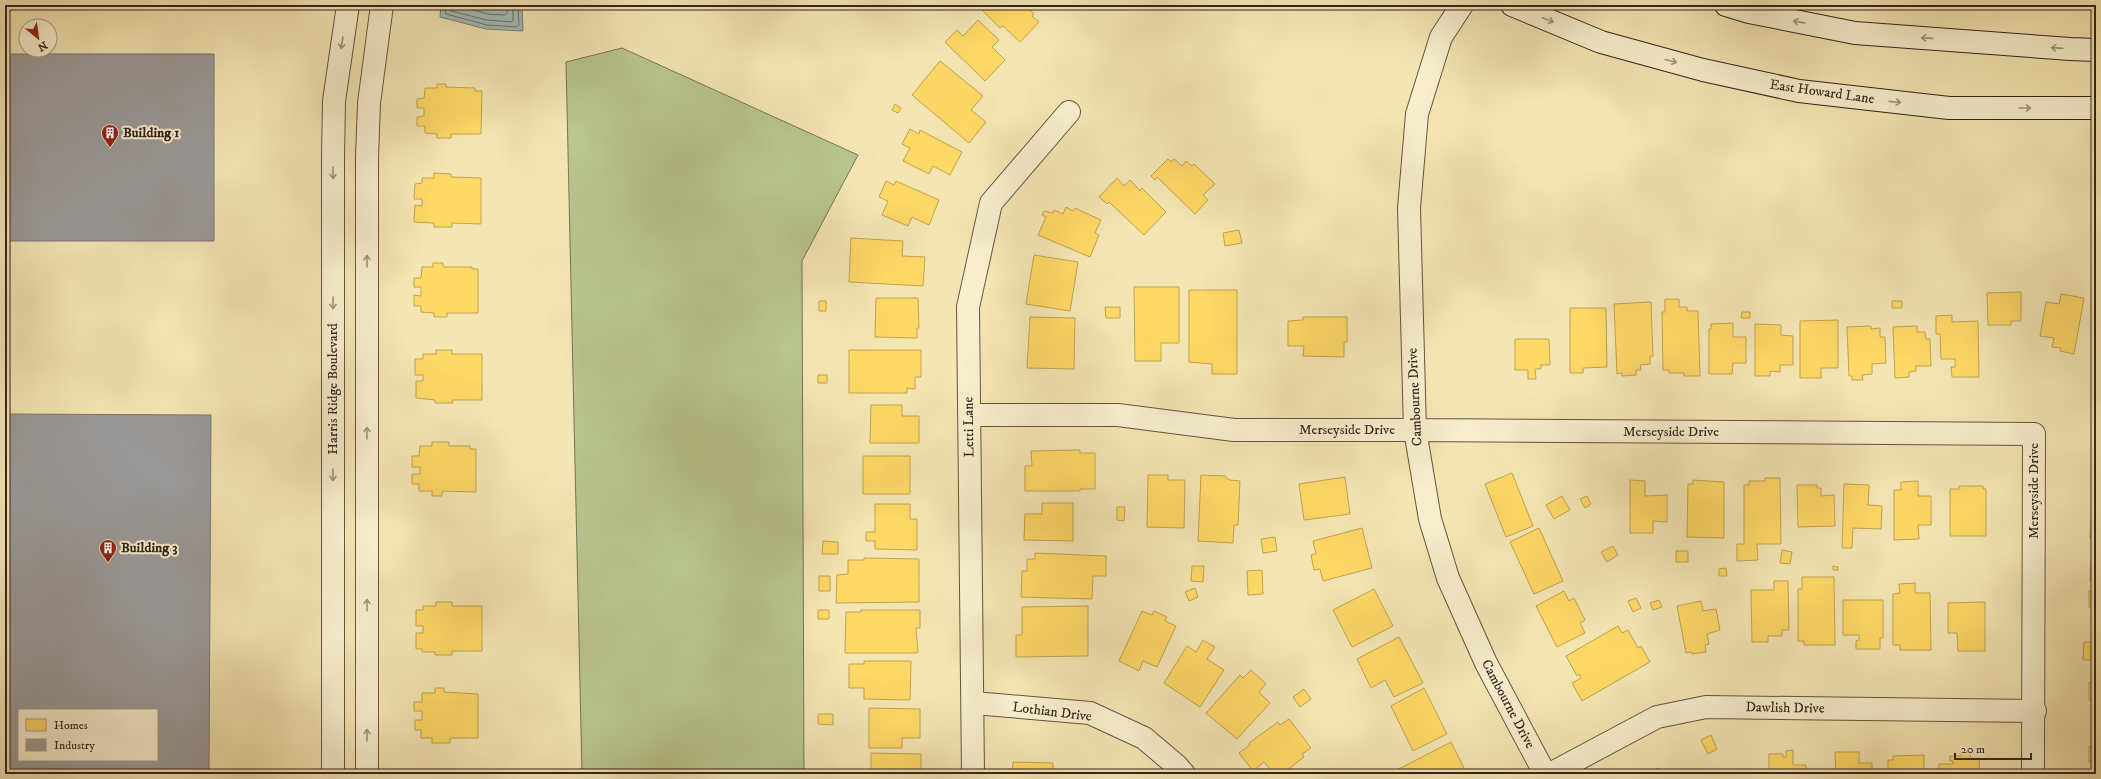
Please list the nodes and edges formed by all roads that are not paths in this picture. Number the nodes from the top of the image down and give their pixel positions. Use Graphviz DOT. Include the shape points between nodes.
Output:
graph roads {
  1 [pos="348,5"];
  2 [pos="382,5"];
  3 [pos="1462,5"];
  4 [pos="1512,5"];
  5 [pos="1726,5"];
  6 [pos="2096,50"];
  7 [pos="2096,108"];
  8 [pos="1069,112"];
  9 [pos="969,415"];
  10 [pos="1414,430"];
  11 [pos="333,554"];
  12 [pos="367,555"];
  13 [pos="974,703"];
  14 [pos="2035,711"];
  15 [pos="332,774"];
  16 [pos="367,774"];
  17 [pos="973,774"];
  18 [pos="1184,774"];
  19 [pos="1545,774"];
  20 [pos="1550,774"];
  21 [pos="2033,774"];
  1 -- 11 [label="street, Harris Ridge Boulevard, one-way" via="334,101"];
  12 -- 2 [label="street, one-way" via="367,157 369,103"];
  3 -- 10 [label="street, Cambourne Drive" via="1441,37 1417,114 1409,208"];
  4 -- 7 [label="street, East Howard Lane, one-way" via="1601,42 1703,70 1799,91 1949,108"];
  6 -- 5 [label="street, one-way" via="1855,33"];
  8 -- 9 [label="street, Letti Lane" via="991,203 968,307"];
  9 -- 10 [label="street, Merseyside Drive" via="1118,415 1234,430"];
  9 -- 13 [label="street, Letti Lane"];
  10 -- 14 [label="street, Merseyside Drive" via="2034,434"];
  10 -- 19 [label="street, Cambourne Drive" via="1430,519 1448,578 1486,663"];
  11 -- 12 [label="street"];
  11 -- 15 [label="street, Harris Ridge Boulevard"];
  16 -- 12 [label="street, one-way"];
  13 -- 17 [label="street, Letti Lane"];
  13 -- 18 [label="street, Lothian Drive" via="1090,714 1144,738"];
  14 -- 20 [label="street, Dawlish Drive" via="1706,706 1657,717"];
  14 -- 21 [label="street, Merseyside Drive"];
}
